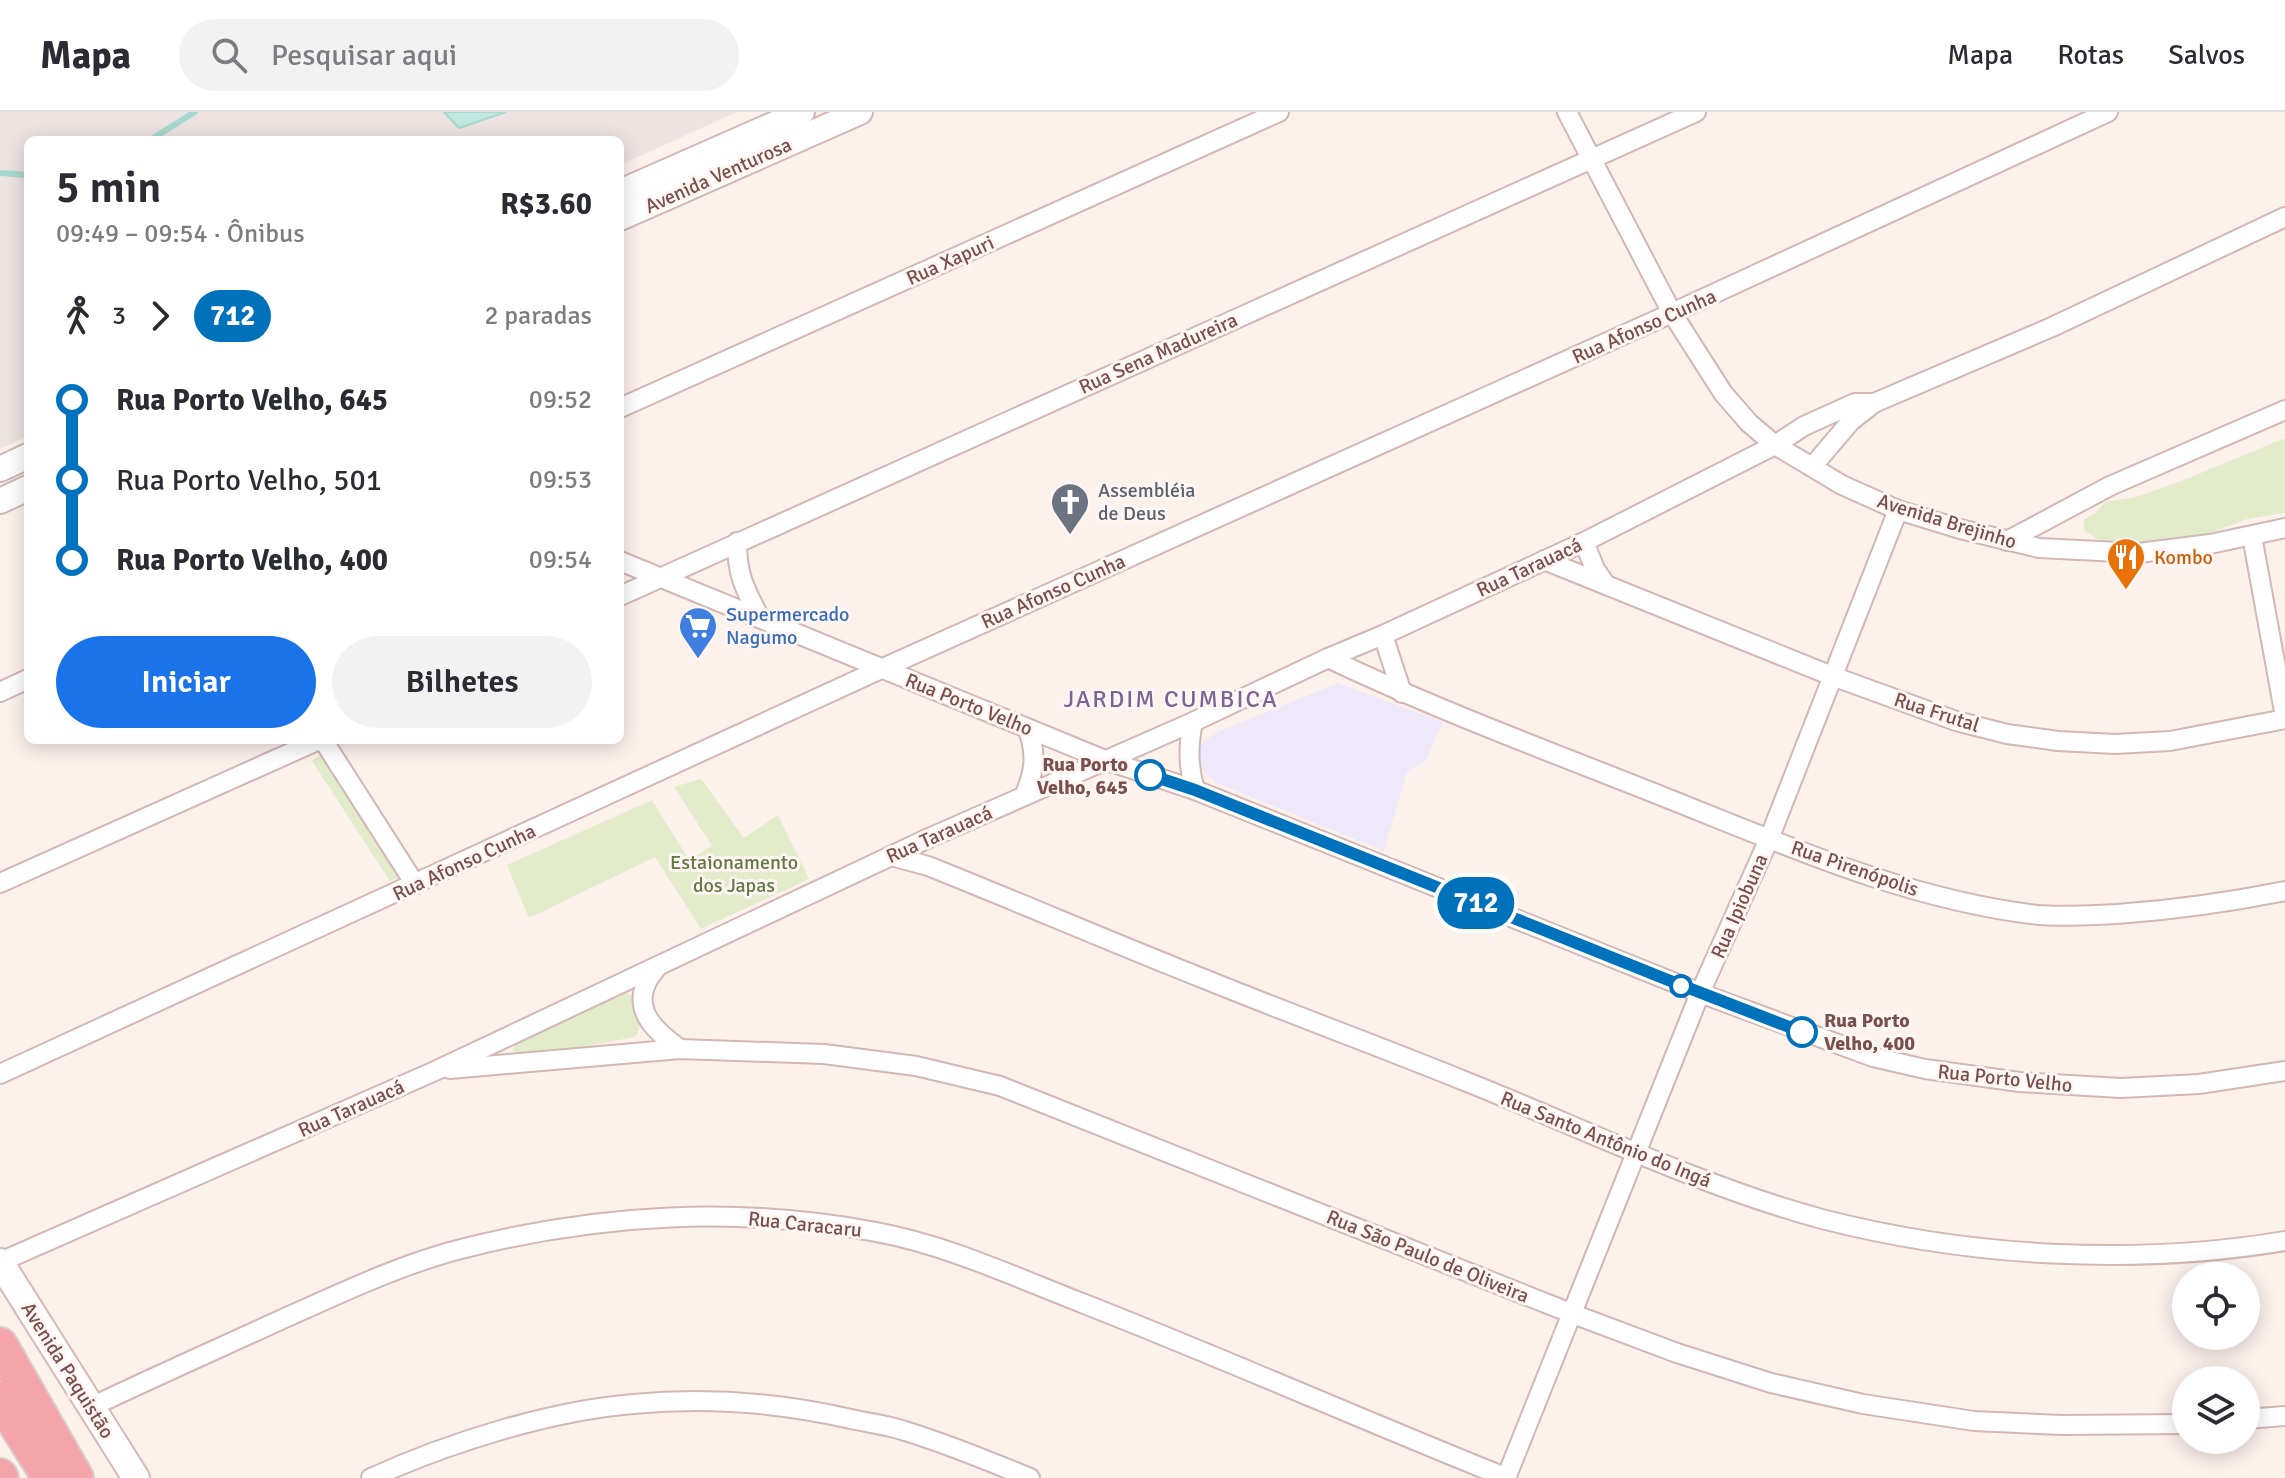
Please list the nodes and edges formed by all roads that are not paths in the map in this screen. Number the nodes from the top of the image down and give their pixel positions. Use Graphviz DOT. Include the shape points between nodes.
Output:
graph roads {
  1 [pos="802,112"];
  2 [pos="860,112"];
  3 [pos="1279,112"];
  4 [pos="1567,112"];
  5 [pos="1696,112"];
  6 [pos="2108,112"];
  7 [pos="1590,159"];
  8 [pos="624,190"];
  9 [pos="624,216"];
  10 [pos="2285,217"];
  11 [pos="1672,313"];
  12 [pos="1874,403"];
  13 [pos="624,406"];
  14 [pos="2285,410"];
  15 [pos="1775,445"];
  16 [pos="24,458"];
  17 [pos="1812,467"];
  18 [pos="0,469"];
  19 [pos="24,490"];
  20 [pos="0,501"];
  21 [pos="1898,510"];
  22 [pos="2285,528"];
  23 [pos="2252,536"];
  24 [pos="2007,541"];
  25 [pos="737,542"];
  26 [pos="1584,542"];
  27 [pos="1544,560"];
  28 [pos="624,563"];
  29 [pos="660,577"];
  30 [pos="1606,585"];
  31 [pos="624,594"];
  32 [pos="760,618"];
  33 [pos="1383,635"];
  34 [pos="1328,658"];
  35 [pos="881,669"];
  36 [pos="1832,676"];
  37 [pos="24,681"];
  38 [pos="0,692"];
  39 [pos="1402,693"];
  40 [pos="2285,718"];
  41 [pos="1193,722"];
  42 [pos="1027,728"];
  43 [pos="312,744"];
  44 [pos="324,744"];
  45 [pos="1105,760"];
  46 [pos="1195,790"];
  47 [pos="1024,796"];
  48 [pos="929,838"];
  49 [pos="1769,839"];
  50 [pos="891,856"];
  51 [pos="959,878"];
  52 [pos="0,883"];
  53 [pos="415,884"];
  54 [pos="2285,891"];
  55 [pos="659,965"];
  56 [pos="1700,993"];
  57 [pos="680,1049"];
  58 [pos="435,1071"];
  59 [pos="2285,1071"];
  60 [pos="0,1074"];
  61 [pos="1638,1154"];
  62 [pos="2285,1241"];
  63 [pos="0,1262"];
  64 [pos="1573,1314"];
  65 [pos="0,1345"];
  66 [pos="0,1399"];
  67 [pos="91,1407"];
  68 [pos="2285,1416"];
  69 [pos="2260,1418"];
  70 [pos="2172,1424"];
  71 [pos="50,1478"];
  72 [pos="76,1478"];
  73 [pos="136,1478"];
  74 [pos="371,1478"];
  75 [pos="1030,1478"];
  76 [pos="1506,1478"];
  1 -- 8 [label="street, Avenida Venturosa"];
  2 -- 9 [label="street, Avenida Venturosa"];
  3 -- 13 [label="street, Rua Xapuri"];
  4 -- 7 [label="street, Avenida Brejinho"];
  5 -- 7 [label="street, Rua Sena Madureira"];
  6 -- 11 [label="street, Rua Afonso Cunha"];
  7 -- 11 [label="street, Avenida Brejinho"];
  7 -- 25 [label="street, Rua Sena Madureira"];
  10 -- 12 [label="street, Rua Tarauacá" via="2052,327"];
  11 -- 15 [label="street, Avenida Brejinho" via="1723,393"];
  11 -- 35 [label="street, Rua Afonso Cunha"];
  12 -- 15 [label="street, Rua Tarauacá" via="1855,403"];
  12 -- 17 [label="street, Rua Tarauacá"];
  14 -- 24 [label="street" via="2110,486"];
  15 -- 17 [label="street, Avenida Brejinho"];
  15 -- 26 [label="street, Rua Tarauacá"];
  16 -- 18 [label="street"];
  17 -- 21 [label="street, Avenida Brejinho"];
  19 -- 20 [label="street"];
  21 -- 24 [label="street, Avenida Brejinho"];
  21 -- 36 [label="street, Rua Ipiobuna"];
  22 -- 23 [label="street, Avenida Brejinho"];
  23 -- 24 [label="street, Avenida Brejinho" via="2139,553 2039,548"];
  23 -- 40 [label="street"];
  25 -- 29 [label="street, Rua Sena Madureira"];
  25 -- 32 [label="street" via="741,581"];
  26 -- 27 [label="street, Rua Tarauacá"];
  26 -- 30 [label="street"];
  27 -- 30 [label="street, Rua Frutal"];
  27 -- 33 [label="street, Rua Tarauacá"];
  28 -- 29 [label="street, Rua Porto Velho"];
  29 -- 31 [label="street, Rua Sena Madureira"];
  29 -- 32 [label="street, Rua Porto Velho"];
  30 -- 36 [label="street, Rua Frutal"];
  32 -- 35 [label="street, Rua Porto Velho"];
  33 -- 34 [label="street, Rua Tarauacá"];
  33 -- 39 [label="street"];
  34 -- 39 [label="street, Rua Pirenópolis"];
  34 -- 41 [label="street, Rua Tarauacá"];
  35 -- 42 [label="street, Rua Porto Velho"];
  35 -- 53 [label="street, Rua Afonso Cunha"];
  36 -- 40 [label="street, Rua Frutal" via="1956,721 2058,741 2170,741"];
  36 -- 49 [label="street, Rua Ipiobuna"];
  37 -- 38 [label="street"];
  39 -- 49 [label="street, Rua Pirenópolis"];
  41 -- 45 [label="street, Rua Tarauacá"];
  41 -- 46 [label="street" via="1189,764"];
  42 -- 45 [label="street, Rua Porto Velho"];
  42 -- 47 [label="street" via="1035,763"];
  43 -- 52 [label="street"];
  44 -- 53 [label="street"];
  45 -- 46 [label="street, Rua Porto Velho"];
  45 -- 47 [label="street, Rua Tarauacá"];
  46 -- 56 [label="street, Rua Porto Velho"];
  47 -- 48 [label="street, Rua Tarauacá"];
  48 -- 50 [label="street, Rua Tarauacá"];
  48 -- 51 [label="street, Rua Santo Antônio do Ingá" via="940,860"];
  49 -- 54 [label="street, Rua Pirenópolis" via="1918,890 2041,915 2154,911"];
  49 -- 56 [label="street, Rua Ipiobuna"];
  50 -- 51 [label="street, Rua Santo Antônio do Ingá"];
  50 -- 55 [label="street, Rua Tarauacá"];
  51 -- 61 [label="street, Rua Santo Antônio do Ingá"];
  53 -- 60 [label="street, Rua Afonso Cunha"];
  55 -- 57 [label="street" via="642,1002 648,1020"];
  55 -- 58 [label="street, Rua Tarauacá"];
  56 -- 59 [label="street, Rua Porto Velho" via="1873,1057 2020,1082 2136,1087"];
  56 -- 61 [label="street, Rua Ipiobuna"];
  57 -- 58 [label="street, Rua São Paulo de Oliveira"];
  57 -- 64 [label="street, Rua São Paulo de Oliveira" via="824,1054 916,1066 1000,1086"];
  58 -- 63 [label="street, Rua Tarauacá"];
  61 -- 62 [label="street, Rua Santo Antônio do Ingá" via="1823,1219 1918,1239 2056,1254 2153,1254"];
  61 -- 64 [label="street, Rua Ipiobuna"];
  63 -- 67 [label="main road, Avenida Paquistão"];
  64 -- 70 [label="street, Rua São Paulo de Oliveira" via="1771,1383 1863,1404 1974,1421"];
  64 -- 76 [label="street, Rua Ipiobuna"];
  65 -- 72 [label="highway"];
  66 -- 71 [label="highway"];
  67 -- 73 [label="main road, Avenida Paquistão"];
  67 -- 76 [label="street, Rua Caracaru" via="322,1302 462,1248 637,1219 717,1216 822,1223 955,1253"];
  68 -- 69 [label="street"];
  74 -- 75 [label="street" via="416,1457 566,1414 689,1401 826,1413 903,1430"];
}
